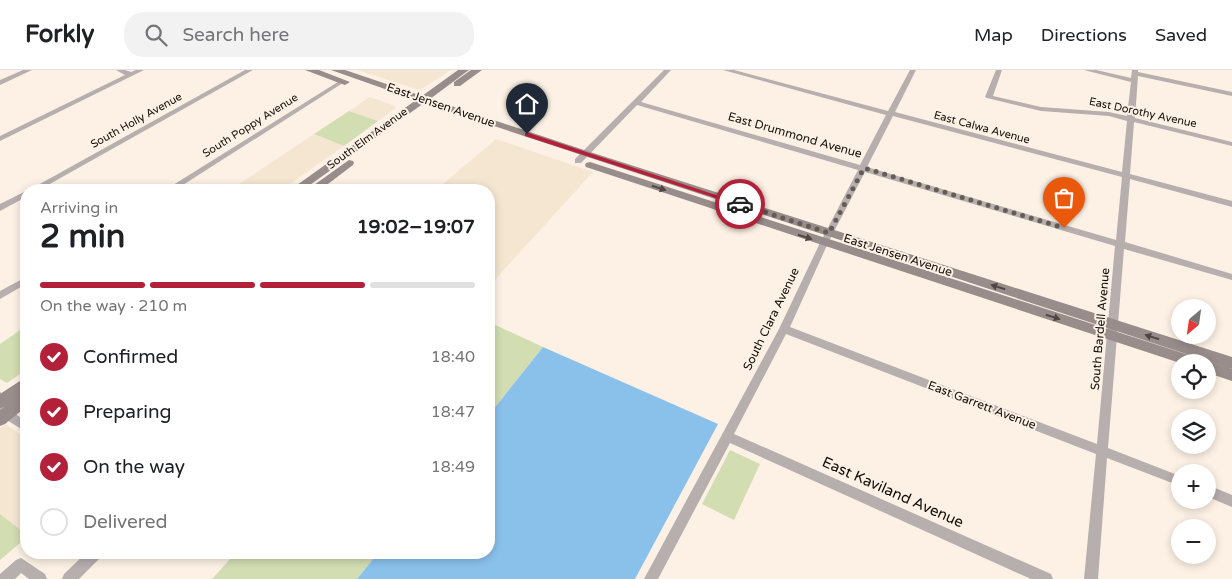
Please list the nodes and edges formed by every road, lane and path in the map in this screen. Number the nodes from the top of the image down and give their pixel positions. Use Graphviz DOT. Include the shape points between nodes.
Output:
graph roads {
  1 [pos="29,70"];
  2 [pos="119,70"];
  3 [pos="141,70"];
  4 [pos="250,70"];
  5 [pos="310,70"];
  6 [pos="336,70"];
  7 [pos="464,70"];
  8 [pos="477,70"];
  9 [pos="668,70"];
  10 [pos="726,70"];
  11 [pos="913,70"];
  12 [pos="999,70"];
  13 [pos="1087,70"];
  14 [pos="1135,74"];
  15 [pos="131,75"];
  16 [pos="343,81"];
  17 [pos="0,83"];
  18 [pos="1232,94"];
  19 [pos="424,103"];
  20 [pos="638,103"];
  21 [pos="891,114"];
  22 [pos="1131,120"];
  23 [pos="0,139"];
  24 [pos="1232,144"];
  25 [pos="582,158"];
  26 [pos="864,168"];
  27 [pos="1126,176"];
  28 [pos="44,184"];
  29 [pos="179,184"];
  30 [pos="305,184"];
  31 [pos="321,184"];
  32 [pos="20,197"];
  33 [pos="1232,204"];
  34 [pos="0,208"];
  35 [pos="826,238"];
  36 [pos="1119,244"];
  37 [pos="1232,278"];
  38 [pos="20,284"];
  39 [pos="0,296"];
  40 [pos="784,329"];
  41 [pos="1112,330"];
  42 [pos="1173,354"];
  43 [pos="1232,362"];
  44 [pos="1216,370"];
  45 [pos="1232,376"];
  46 [pos="20,389"];
  47 [pos="20,401"];
  48 [pos="2,406"];
  49 [pos="20,422"];
  50 [pos="727,436"];
  51 [pos="1102,451"];
  52 [pos="1171,478"];
  53 [pos="1216,494"];
  54 [pos="1232,501"];
  55 [pos="90,559"];
  56 [pos="653,578"];
  57 [pos="5,579"];
  58 [pos="40,579"];
  59 [pos="69,579"];
  60 [pos="1046,579"];
  61 [pos="1091,579"];
  1 -- 17 [label="street"];
  2 -- 15 [label="street"];
  3 -- 15 [label="street"];
  4 -- 28 [label="street, South Holly Avenue"];
  5 -- 16 [label="main road, East Jensen Avenue"];
  6 -- 19 [label="main road, East Jensen Avenue"];
  7 -- 19 [label="main road, South Elm Avenue"];
  8 -- 19 [label="main road, South Elm Avenue"];
  9 -- 20 [label="street"];
  10 -- 21 [label="street, East Calwa Avenue"];
  11 -- 21 [label="street, South Clara Avenue"];
  12 -- 22 [label="street, East Dorothy Avenue" via="989,97 1041,109 1092,112"];
  13 -- 14 [label="street"];
  14 -- 18 [label="street"];
  14 -- 22 [label="street, South Bardell Avenue"];
  15 -- 23 [label="street"];
  16 -- 19 [label="main road, East Jensen Avenue"];
  16 -- 29 [label="street, South Poppy Avenue"];
  19 -- 25 [label="main road, East Jensen Avenue"];
  19 -- 30 [label="main road, South Elm Avenue"];
  19 -- 31 [label="main road, South Elm Avenue"];
  20 -- 25 [label="street"];
  20 -- 26 [label="street, East Drummond Avenue"];
  21 -- 26 [label="street, South Clara Avenue"];
  21 -- 27 [label="street, East Calwa Avenue"];
  22 -- 24 [label="street, East Dorothy Avenue"];
  22 -- 27 [label="street, South Bardell Avenue"];
  25 -- 35 [label="main road, East Jensen Avenue"];
  26 -- 35 [label="street, South Clara Avenue"];
  26 -- 36 [label="street, East Drummond Avenue"];
  27 -- 33 [label="street, East Calwa Avenue"];
  27 -- 36 [label="street, South Bardell Avenue"];
  32 -- 34 [label="street"];
  35 -- 40 [label="street, South Clara Avenue"];
  35 -- 41 [label="main road, East Jensen Avenue"];
  36 -- 37 [label="street, East Drummond Avenue"];
  36 -- 41 [label="street, South Bardell Avenue"];
  38 -- 39 [label="street"];
  40 -- 50 [label="street, South Clara Avenue"];
  40 -- 51 [label="street, East Garrett Avenue"];
  41 -- 42 [label="main road, East Jensen Avenue"];
  43 -- 41 [label="main road, East Jensen Avenue, one-way"];
  41 -- 51 [label="street, South Bardell Avenue"];
  44 -- 45 [label="main road"];
  46 -- 48 [label="main road"];
  47 -- 48 [label="main road"];
  48 -- 49 [label="street"];
  50 -- 56 [label="street, South Clara Avenue"];
  50 -- 60 [label="street, East Kaviland Avenue"];
  51 -- 52 [label="street, East Garrett Avenue"];
  51 -- 61 [label="street, South Bardell Avenue"];
  53 -- 54 [label="street"];
  55 -- 59 [label="street"];
  57 -- 58 [label="street" via="22,565"];
}
